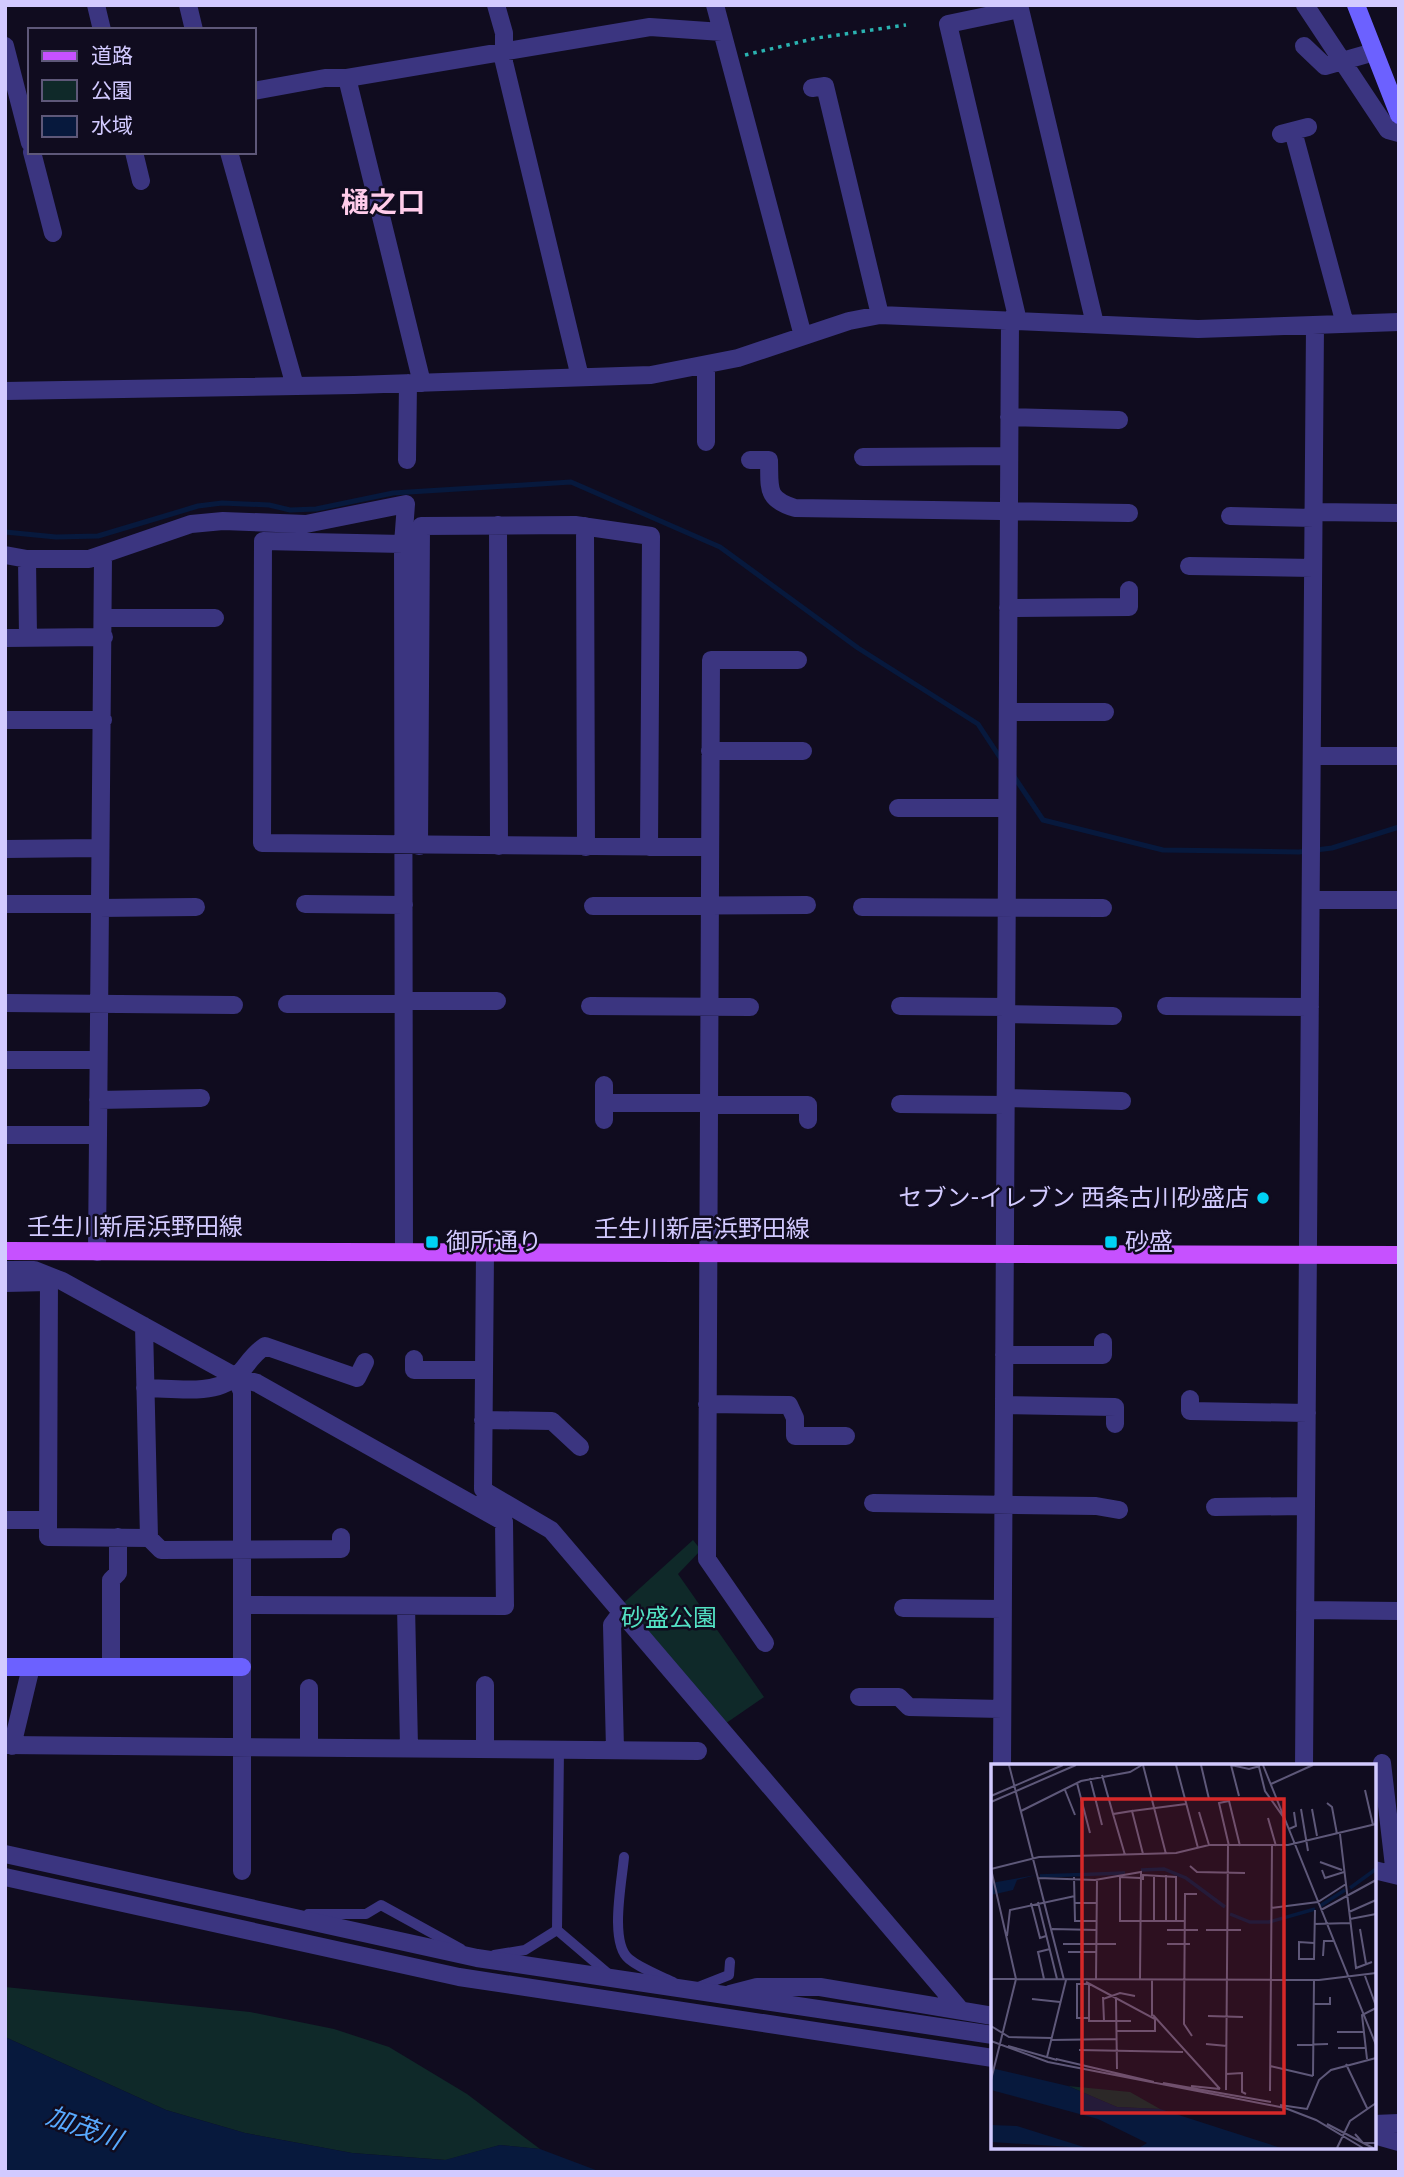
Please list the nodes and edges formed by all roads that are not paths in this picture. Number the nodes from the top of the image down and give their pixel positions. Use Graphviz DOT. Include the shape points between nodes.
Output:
graph roads {
  1 [pos="96,5"];
  2 [pos="188,5"];
  3 [pos="496,5"];
  4 [pos="715,5"];
  5 [pos="1305,5"];
  6 [pos="1356,5"];
  7 [pos="102,28"];
  8 [pos="194,28"];
  9 [pos="722,32"];
  10 [pos="1304,46"];
  11 [pos="5,47"];
  12 [pos="504,50"];
  13 [pos="1374,52"];
  14 [pos="1342,63"];
  15 [pos="347,78"];
  16 [pos="812,88"];
  17 [pos="256,91"];
  18 [pos="1399,115"];
  19 [pos="1294,130"];
  20 [pos="1399,133"];
  21 [pos="28,135"];
  22 [pos="33,154"];
  23 [pos="134,154"];
  24 [pos="230,154"];
  25 [pos="141,181"];
  26 [pos="53,233"];
  27 [pos="880,315"];
  28 [pos="1014,321"];
  29 [pos="1399,321"];
  30 [pos="1095,324"];
  31 [pos="1345,324"];
  32 [pos="1315,325"];
  33 [pos="803,336"];
  34 [pos="706,365"];
  35 [pos="580,377"];
  36 [pos="415,383"];
  37 [pos="295,386"];
  38 [pos="5,391"];
  39 [pos="1009,417"];
  40 [pos="1119,419"];
  41 [pos="706,442"];
  42 [pos="1009,456"];
  43 [pos="863,457"];
  44 [pos="407,460"];
  45 [pos="750,460"];
  46 [pos="1009,511"];
  47 [pos="1129,513"];
  48 [pos="1399,513"];
  49 [pos="1314,515"];
  50 [pos="1230,516"];
  51 [pos="498,525"];
  52 [pos="585,526"];
  53 [pos="403,544"];
  54 [pos="5,555"];
  55 [pos="103,556"];
  56 [pos="27,559"];
  57 [pos="1189,566"];
  58 [pos="1313,568"];
  59 [pos="412,581"];
  60 [pos="1129,590"];
  61 [pos="1008,608"];
  62 [pos="104,618"];
  63 [pos="215,618"];
  64 [pos="28,637"];
  65 [pos="104,637"];
  66 [pos="5,638"];
  67 [pos="798,660"];
  68 [pos="1007,712"];
  69 [pos="1105,712"];
  70 [pos="5,720"];
  71 [pos="103,720"];
  72 [pos="710,751"];
  73 [pos="803,751"];
  74 [pos="1312,756"];
  75 [pos="1399,756"];
  76 [pos="898,808"];
  77 [pos="1007,808"];
  78 [pos="411,846"];
  79 [pos="499,846"];
  80 [pos="586,847"];
  81 [pos="649,847"];
  82 [pos="100,848"];
  83 [pos="710,848"];
  84 [pos="5,849"];
  85 [pos="1311,900"];
  86 [pos="1399,900"];
  87 [pos="5,904"];
  88 [pos="305,904"];
  89 [pos="404,905"];
  90 [pos="807,905"];
  91 [pos="98,906"];
  92 [pos="593,906"];
  93 [pos="709,906"];
  94 [pos="196,907"];
  95 [pos="862,907"];
  96 [pos="1007,908"];
  97 [pos="1103,908"];
  98 [pos="497,1001"];
  99 [pos="404,1002"];
  100 [pos="5,1003"];
  101 [pos="98,1003"];
  102 [pos="287,1004"];
  103 [pos="233,1005"];
  104 [pos="590,1006"];
  105 [pos="900,1006"];
  106 [pos="1166,1006"];
  107 [pos="709,1007"];
  108 [pos="750,1007"];
  109 [pos="1310,1007"];
  110 [pos="1006,1011"];
  111 [pos="1113,1016"];
  112 [pos="5,1060"];
  113 [pos="98,1060"];
  114 [pos="201,1098"];
  115 [pos="98,1100"];
  116 [pos="1122,1101"];
  117 [pos="604,1102"];
  118 [pos="1006,1102"];
  119 [pos="708,1104"];
  120 [pos="900,1104"];
  121 [pos="808,1120"];
  122 [pos="5,1135"];
  123 [pos="98,1135"];
  124 [pos="5,1251"];
  125 [pos="97,1252"];
  126 [pos="404,1252"];
  127 [pos="485,1252"];
  128 [pos="707,1253"];
  129 [pos="1005,1254"];
  130 [pos="1308,1255"];
  131 [pos="1399,1255"];
  132 [pos="5,1270"];
  133 [pos="49,1279"];
  134 [pos="5,1283"];
  135 [pos="144,1326"];
  136 [pos="1103,1342"];
  137 [pos="1004,1355"];
  138 [pos="414,1359"];
  139 [pos="365,1362"];
  140 [pos="484,1370"];
  141 [pos="236,1377"];
  142 [pos="145,1388"];
  143 [pos="1190,1399"];
  144 [pos="707,1404"];
  145 [pos="1004,1405"];
  146 [pos="1307,1413"];
  147 [pos="483,1420"];
  148 [pos="1115,1424"];
  149 [pos="846,1436"];
  150 [pos="580,1447"];
  151 [pos="484,1500"];
  152 [pos="873,1503"];
  153 [pos="1003,1505"];
  154 [pos="1306,1506"];
  155 [pos="1215,1507"];
  156 [pos="1119,1510"];
  157 [pos="5,1520"];
  158 [pos="48,1520"];
  159 [pos="118,1537"];
  160 [pos="341,1537"];
  161 [pos="149,1538"];
  162 [pos="242,1549"];
  163 [pos="242,1605"];
  164 [pos="407,1606"];
  165 [pos="902,1608"];
  166 [pos="1003,1609"];
  167 [pos="1305,1610"];
  168 [pos="1399,1611"];
  169 [pos="617,1617"];
  170 [pos="765,1643"];
  171 [pos="5,1667"];
  172 [pos="31,1667"];
  173 [pos="111,1667"];
  174 [pos="242,1667"];
  175 [pos="485,1685"];
  176 [pos="309,1688"];
  177 [pos="859,1697"];
  178 [pos="1002,1709"];
  179 [pos="9,1745"];
  180 [pos="242,1746"];
  181 [pos="309,1747"];
  182 [pos="409,1747"];
  183 [pos="485,1748"];
  184 [pos="559,1749"];
  185 [pos="615,1749"];
  186 [pos="698,1751"];
  187 [pos="1382,1763"];
  188 [pos="1002,1764"];
  189 [pos="1304,1764"];
  190 [pos="5,1854"];
  191 [pos="624,1857"];
  192 [pos="242,1871"];
  193 [pos="1376,1871"];
  194 [pos="1397,1876"];
  195 [pos="5,1877"];
  196 [pos="276,1914"];
  197 [pos="557,1930"];
  198 [pos="477,1958"];
  199 [pos="730,1962"];
  200 [pos="615,1979"];
  201 [pos="690,1991"];
  202 [pos="723,1996"];
  203 [pos="959,2008"];
  204 [pos="991,2016"];
  205 [pos="991,2035"];
  206 [pos="991,2058"];
  207 [pos="1399,2123"];
  208 [pos="1376,2124"];
  209 [pos="1376,2136"];
  210 [pos="1399,2142"];
  1 -- 7 [label="street"];
  2 -- 8 [label="street"];
  3 -- 12 [label="street"];
  4 -- 9 [label="street"];
  5 -- 14 [label="street"];
  6 -- 13 [label="street"];
  9 -- 12 [label="street" via="650,27"];
  9 -- 33 [label="street"];
  10 -- 14 [label="street" via="1325,66"];
  11 -- 21 [label="street"];
  12 -- 15 [label="street"];
  12 -- 35 [label="street" via="503,62"];
  13 -- 14 [label="street"];
  13 -- 18 [label="street"];
  14 -- 20 [label="street" via="1388,130"];
  15 -- 17 [label="street"];
  15 -- 36 [label="street"];
  16 -- 27 [label="street" via="825,86"];
  19 -- 31 [label="street"];
  22 -- 26 [label="street"];
  23 -- 25 [label="street"];
  24 -- 37 [label="street"];
  27 -- 28 [label="street"];
  27 -- 33 [label="street"];
  28 -- 30 [label="street"];
  28 -- 30 [label="street" via="948,24 1020,9"];
  28 -- 39 [label="street"];
  29 -- 31 [label="street"];
  30 -- 32 [label="street" via="1198,329"];
  31 -- 32 [label="street"];
  32 -- 49 [label="street"];
  33 -- 34 [label="street"];
  34 -- 35 [label="street" via="651,374"];
  34 -- 41 [label="street"];
  35 -- 36 [label="street"];
  36 -- 37 [label="street"];
  36 -- 44 [label="street"];
  37 -- 38 [label="street"];
  39 -- 40 [label="street"];
  39 -- 42 [label="street"];
  42 -- 43 [label="street"];
  42 -- 46 [label="street"];
  45 -- 46 [label="street" via="769,460 770,492 775,500 795,508"];
  46 -- 47 [label="street"];
  46 -- 61 [label="street"];
  48 -- 49 [label="street"];
  49 -- 50 [label="street"];
  49 -- 58 [label="street"];
  51 -- 52 [label="street"];
  51 -- 59 [label="street" via="421,526"];
  51 -- 79 [label="street"];
  52 -- 80 [label="street"];
  52 -- 81 [label="street" via="651,536"];
  53 -- 55 [label="street" via="406,504 306,524 191,524"];
  53 -- 59 [label="street"];
  53 -- 78 [label="street" via="263,541 262,843"];
  54 -- 56 [label="street"];
  55 -- 56 [label="street"];
  55 -- 62 [label="street"];
  56 -- 64 [label="street"];
  57 -- 58 [label="street"];
  58 -- 74 [label="street"];
  59 -- 78 [label="street"];
  60 -- 61 [label="street" via="1129,607"];
  61 -- 68 [label="street"];
  62 -- 63 [label="street"];
  62 -- 65 [label="street"];
  64 -- 65 [label="street"];
  64 -- 66 [label="street"];
  65 -- 71 [label="street"];
  67 -- 72 [label="street" via="711,660"];
  68 -- 69 [label="street"];
  68 -- 77 [label="street"];
  70 -- 71 [label="street"];
  71 -- 82 [label="street"];
  72 -- 73 [label="street"];
  72 -- 83 [label="street"];
  74 -- 75 [label="street"];
  74 -- 85 [label="street"];
  76 -- 77 [label="street"];
  77 -- 96 [label="street"];
  78 -- 79 [label="street"];
  78 -- 89 [label="street"];
  79 -- 80 [label="street"];
  80 -- 81 [label="street"];
  81 -- 83 [label="street"];
  82 -- 84 [label="street"];
  82 -- 91 [label="street"];
  83 -- 93 [label="street"];
  85 -- 86 [label="street"];
  85 -- 109 [label="street"];
  87 -- 91 [label="street"];
  88 -- 89 [label="street"];
  89 -- 99 [label="street"];
  90 -- 93 [label="street"];
  91 -- 94 [label="street"];
  91 -- 101 [label="street"];
  92 -- 93 [label="street"];
  93 -- 107 [label="street"];
  95 -- 96 [label="street"];
  96 -- 97 [label="street"];
  96 -- 110 [label="street"];
  98 -- 99 [label="street"];
  99 -- 102 [label="street"];
  99 -- 126 [label="street"];
  100 -- 101 [label="street"];
  101 -- 103 [label="street"];
  101 -- 113 [label="street"];
  104 -- 107 [label="street"];
  105 -- 110 [label="street"];
  106 -- 109 [label="street"];
  107 -- 108 [label="street"];
  107 -- 119 [label="street"];
  109 -- 130 [label="street"];
  110 -- 111 [label="street"];
  110 -- 118 [label="street"];
  112 -- 113 [label="street"];
  113 -- 115 [label="street"];
  114 -- 115 [label="street"];
  115 -- 123 [label="street"];
  116 -- 118 [label="street"];
  117 -- 119 [label="street"];
  118 -- 120 [label="street"];
  118 -- 129 [label="street"];
  119 -- 121 [label="street" via="808,1105"];
  119 -- 128 [label="street"];
  122 -- 123 [label="street"];
  123 -- 125 [label="street"];
  124 -- 125 [label="main road, 壬生川新居浜野田線"];
  125 -- 126 [label="main road, 壬生川新居浜野田線"];
  126 -- 127 [label="main road, 壬生川新居浜野田線"];
  127 -- 128 [label="main road, 壬生川新居浜野田線"];
  127 -- 140 [label="street"];
  128 -- 129 [label="main road, 壬生川新居浜野田線"];
  128 -- 144 [label="street"];
  129 -- 130 [label="main road, 壬生川新居浜野田線"];
  129 -- 137 [label="street"];
  130 -- 131 [label="main road, 壬生川新居浜野田線"];
  130 -- 146 [label="street"];
  132 -- 133 [label="street" via="34,1270"];
  133 -- 134 [label="street"];
  133 -- 135 [label="street"];
  133 -- 158 [label="street"];
  135 -- 141 [label="street"];
  135 -- 142 [label="street"];
  136 -- 137 [label="street" via="1103,1355"];
  137 -- 145 [label="street"];
  138 -- 140 [label="street" via="414,1370"];
  139 -- 141 [label="street" via="356,1378 265,1346 249,1357"];
  140 -- 147 [label="street"];
  141 -- 142 [label="street" via="216,1387"];
  141 -- 151 [label="street" via="257,1383"];
  141 -- 162 [label="street" via="242,1392"];
  142 -- 161 [label="street"];
  143 -- 146 [label="street" via="1190,1411"];
  144 -- 149 [label="street" via="789,1405 795,1436"];
  144 -- 170 [label="street" via="707,1559"];
  145 -- 148 [label="street" via="1115,1407"];
  145 -- 153 [label="street"];
  146 -- 154 [label="street"];
  147 -- 150 [label="street" via="552,1422"];
  147 -- 151 [label="street"];
  151 -- 164 [label="street" via="504,1522 505,1606"];
  151 -- 169 [label="street" via="551,1530"];
  152 -- 153 [label="street"];
  153 -- 156 [label="street"];
  153 -- 166 [label="street"];
  154 -- 155 [label="street"];
  154 -- 167 [label="street"];
  157 -- 158 [label="street"];
  158 -- 159 [label="street" via="48,1537"];
  159 -- 161 [label="street"];
  159 -- 173 [label="street" via="118,1573 111,1580"];
  160 -- 162 [label="street" via="341,1549"];
  161 -- 162 [label="street" via="161,1550"];
  162 -- 163 [label="street"];
  163 -- 164 [label="street"];
  163 -- 174 [label="street"];
  164 -- 182 [label="street"];
  165 -- 166 [label="street"];
  166 -- 178 [label="street"];
  167 -- 168 [label="street"];
  167 -- 189 [label="street"];
  169 -- 185 [label="street"];
  169 -- 203 [label="street"];
  171 -- 172 [label="street"];
  172 -- 173 [label="street"];
  172 -- 179 [label="street"];
  173 -- 174 [label="street"];
  174 -- 180 [label="street"];
  175 -- 183 [label="street"];
  176 -- 181 [label="street"];
  177 -- 178 [label="street" via="899,1697 909,1707"];
  178 -- 188 [label="street"];
  179 -- 180 [label="street"];
  180 -- 181 [label="street"];
  180 -- 192 [label="street"];
  181 -- 182 [label="street"];
  182 -- 183 [label="street"];
  183 -- 184 [label="street"];
  184 -- 185 [label="street"];
  184 -- 197 [label="lane"];
  185 -- 186 [label="street"];
  187 -- 194 [label="street"];
  190 -- 196 [label="street"];
  191 -- 201 [label="lane" via="617,1939 623,1953 630,1961"];
  193 -- 194 [label="street"];
  195 -- 206 [label="street" via="459,1976"];
  196 -- 198 [label="street"];
  196 -- 198 [label="lane" via="366,1914 381,1905"];
  197 -- 198 [label="lane" via="525,1950"];
  197 -- 200 [label="lane"];
  198 -- 200 [label="street"];
  199 -- 201 [label="lane" via="729,1975"];
  200 -- 201 [label="street"];
  201 -- 202 [label="street"];
  202 -- 203 [label="street" via="790,1985"];
  202 -- 205 [label="street"];
  203 -- 204 [label="street"];
  207 -- 208 [label="street"];
  209 -- 210 [label="street"];
}
